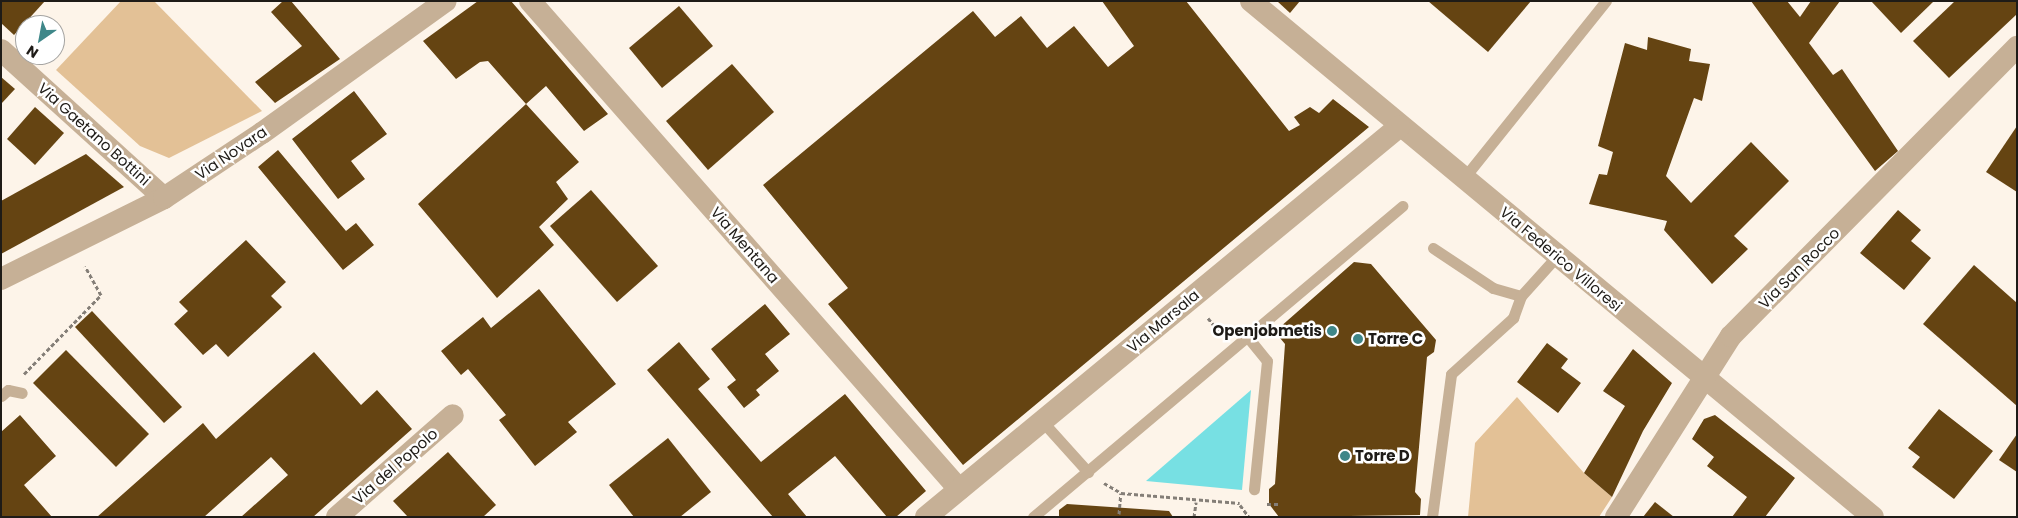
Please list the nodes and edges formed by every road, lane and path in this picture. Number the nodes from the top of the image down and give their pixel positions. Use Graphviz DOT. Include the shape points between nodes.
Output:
graph roads {
  1 [pos="446,1"];
  2 [pos="530,1"];
  3 [pos="1251,1"];
  4 [pos="1606,1"];
  5 [pos="2017,47"];
  6 [pos="1,50"];
  7 [pos="1400,126"];
  8 [pos="1464,178"];
  9 [pos="164,198"];
  10 [pos="1402,206"];
  11 [pos="73,244"];
  12 [pos="1433,248"];
  13 [pos="1557,256"];
  14 [pos="1,279"];
  15 [pos="1521,296"];
  16 [pos="1208,318"];
  17 [pos="1214,326"];
  18 [pos="1246,335"];
  19 [pos="1704,377"];
  20 [pos="5,393"];
  21 [pos="22,393"];
  22 [pos="453,415"];
  23 [pos="1042,421"];
  24 [pos="1088,472"];
  25 [pos="959,489"];
  26 [pos="1254,489"];
  27 [pos="1196,502"];
  28 [pos="1238,503"];
  29 [pos="1246,503"];
  30 [pos="1261,504"];
  31 [pos="1278,504"];
  32 [pos="1119,514"];
  33 [pos="337,517"];
  34 [pos="926,517"];
  35 [pos="1033,517"];
  36 [pos="1194,517"];
  37 [pos="1249,517"];
  38 [pos="1432,517"];
  39 [pos="1616,517"];
  40 [pos="1873,517"];
  1 -- 9 [label="street, Via Novara" via="262,133"];
  2 -- 25 [label="street, Via Mentana"];
  3 -- 7 [label="street, Via Federico Villoresi"];
  4 -- 8 [label="lane"];
  5 -- 19 [label="street, Via San Rocco" via="1731,336"];
  6 -- 9 [label="street, Via Gaetano Bottini"];
  7 -- 8 [label="street, Via Federico Villoresi"];
  7 -- 23 [label="street, Via Marsala"];
  8 -- 13 [label="street, Via Federico Villoresi"];
  9 -- 11 [label="street, Via Novara"];
  10 -- 18 [label="lane"];
  11 -- 14 [label="street, Via Novara"];
  11 -- 20 [label="path" via="102,295"];
  12 -- 15 [label="lane" via="1493,288"];
  13 -- 15 [label="lane"];
  13 -- 19 [label="street, Via Federico Villoresi"];
  15 -- 38 [label="lane" via="1513,318 1451,374"];
  16 -- 17 [label="path"];
  18 -- 24 [label="lane"];
  18 -- 26 [label="lane" via="1267,361"];
  19 -- 39 [label="street, Via San Rocco"];
  19 -- 40 [label="street, Via Federico Villoresi"];
  20 -- 21 [label="lane"];
  22 -- 33 [label="street, Via del Popolo"];
  23 -- 24 [label="lane"];
  23 -- 25 [label="street, Via Marsala"];
  24 -- 35 [label="lane"];
  25 -- 34 [label="street, Via Marsala"];
  27 -- 28 [label="path"];
  27 -- 32 [label="path" via="1121,493"];
  27 -- 36 [label="path"];
  28 -- 29 [label="path"];
  28 -- 37 [label="path"];
  30 -- 31 [label="path"];
}
